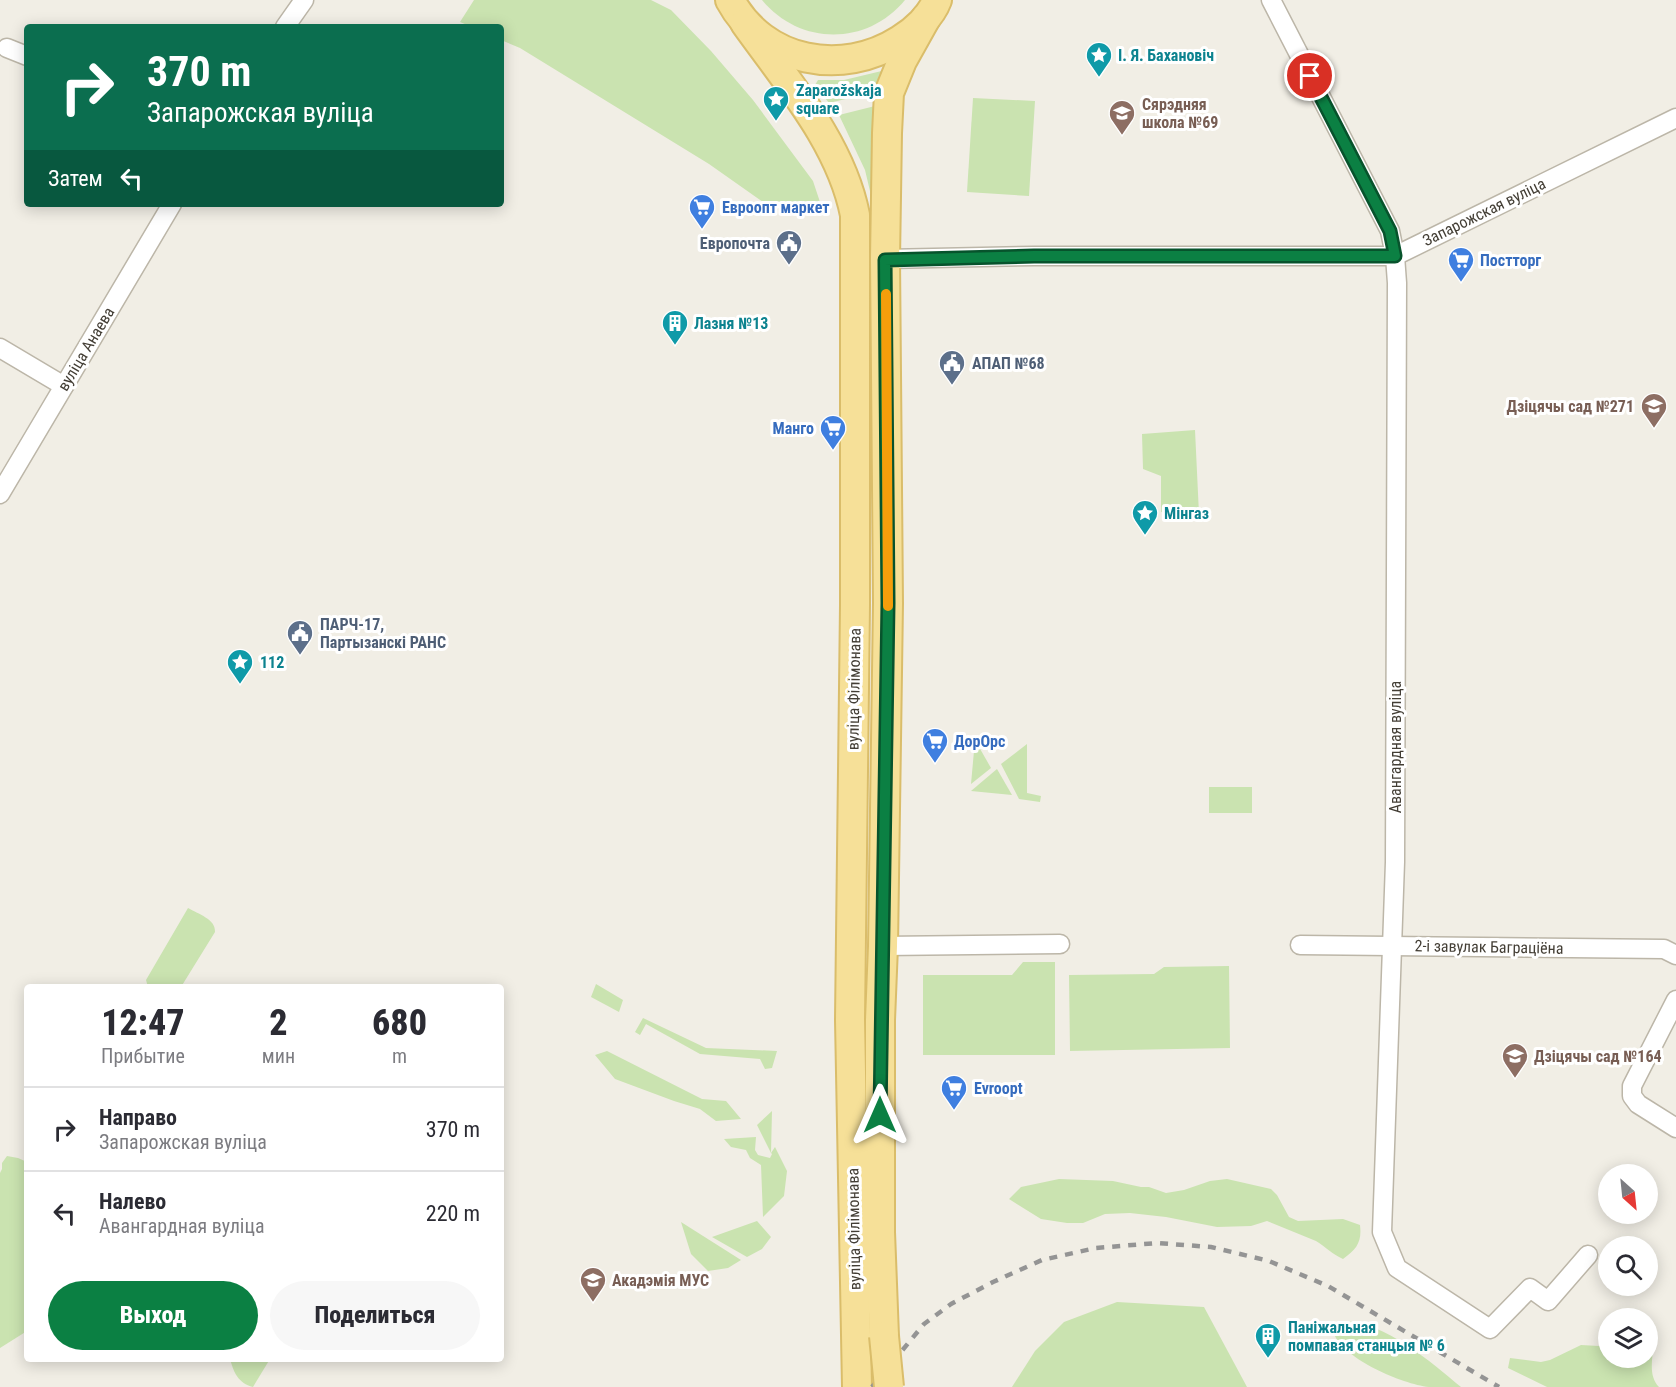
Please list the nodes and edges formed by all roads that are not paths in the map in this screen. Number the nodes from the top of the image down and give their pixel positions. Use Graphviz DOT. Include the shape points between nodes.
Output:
graph roads {
  1 [pos="304,0"];
  2 [pos="1271,0"];
  3 [pos="934,6"];
  4 [pos="734,9"];
  5 [pos="287,24"];
  6 [pos="7,48"];
  7 [pos="24,55"];
  8 [pos="1676,118"];
  9 [pos="170,207"];
  10 [pos="1395,256"];
  11 [pos="885,260"];
  12 [pos="0,348"];
  13 [pos="64,386"];
  14 [pos="0,494"];
  15 [pos="1060,944"];
  16 [pos="1300,945"];
  17 [pos="884,946"];
  18 [pos="1394,946"];
  19 [pos="1676,955"];
  20 [pos="1676,1000"];
  21 [pos="850,1020"];
  22 [pos="880,1020"];
  23 [pos="1676,1128"];
  24 [pos="1588,1255"];
  25 [pos="857,1379"];
  26 [pos="889,1387"];
  1 -- 5 [label="street"];
  2 -- 10 [label="street, Авангардная вуліца" via="1390,231"];
  3 -- 4 [label="main road" via="908,36 886,49 837,62 787,52 764,40"];
  3 -- 11 [label="main road, вуліца Філімонава" via="902,61 889,93"];
  4 -- 21 [label="main road, вуліца Філімонава" via="823,135 844,173 855,215"];
  6 -- 7 [label="street"];
  8 -- 10 [label="street, Запарожская вуліца"];
  9 -- 13 [label="street, вуліца Анаева"];
  10 -- 11 [label="street, Запарожская вуліца"];
  10 -- 18 [label="street, Авангардная вуліца"];
  11 -- 17 [label="main road, вуліца Філімонава" via="888,603"];
  12 -- 13 [label="street"];
  13 -- 14 [label="street, вуліца Анаева"];
  15 -- 17 [label="street"];
  16 -- 18 [label="street, 2-і завулак Баграціёна"];
  17 -- 22 [label="main road, вуліца Філімонава"];
  18 -- 19 [label="street, 2-і завулак Баграціёна" via="1664,949"];
  18 -- 24 [label="street, Авангардная вуліца" via="1382,1232 1397,1268 1490,1329 1530,1288 1548,1301"];
  20 -- 23 [label="street" via="1632,1086 1632,1096 1638,1104"];
  21 -- 22 [label="main road"];
  21 -- 25 [label="main road, вуліца Філімонава"];
  22 -- 26 [label="main road, вуліца Філімонава, bridge" via="879,1232"];
}
